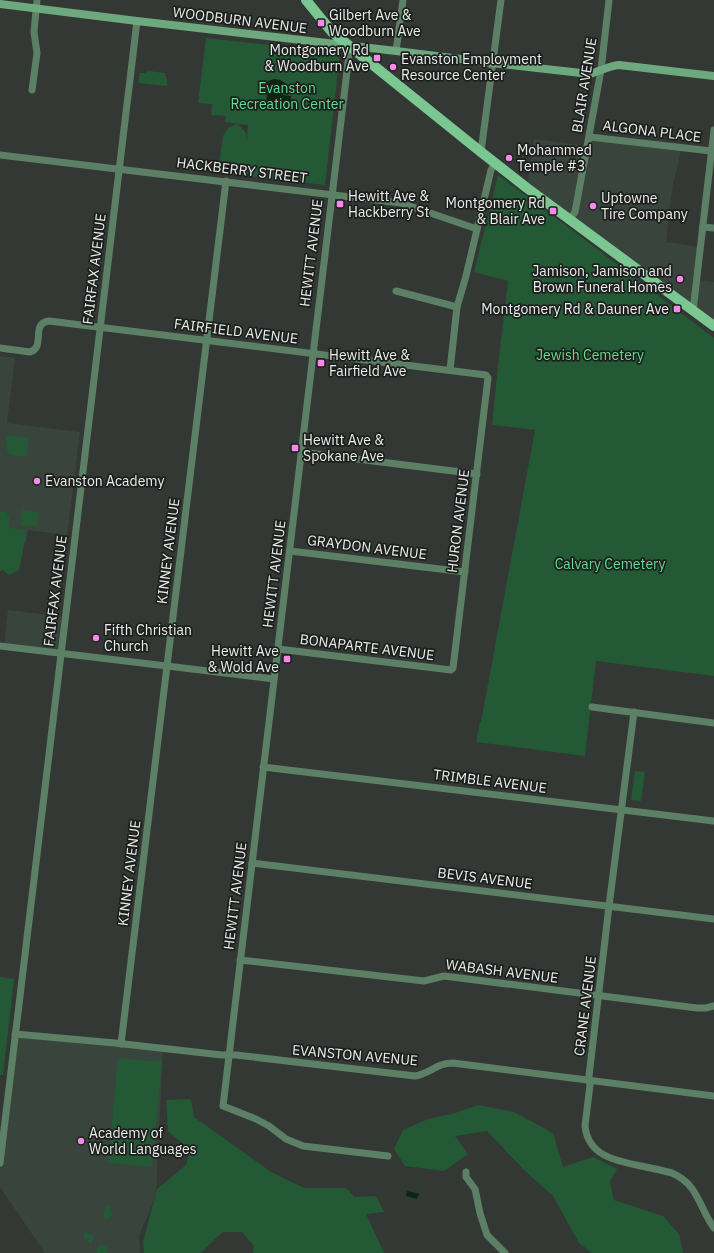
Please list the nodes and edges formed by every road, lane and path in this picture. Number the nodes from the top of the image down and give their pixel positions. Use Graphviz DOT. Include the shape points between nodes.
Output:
graph roads {
  1 [pos="37,0"];
  2 [pos="306,0"];
  3 [pos="403,0"];
  4 [pos="501,0"];
  5 [pos="609,0"];
  6 [pos="0,4"];
  7 [pos="36,9"];
  8 [pos="137,21"];
  9 [pos="350,46"];
  10 [pos="396,51"];
  11 [pos="493,64"];
  12 [pos="601,70"];
  13 [pos="714,76"];
  14 [pos="32,90"];
  15 [pos="714,130"];
  16 [pos="590,137"];
  17 [pos="711,151"];
  18 [pos="481,152"];
  19 [pos="0,155"];
  20 [pos="494,162"];
  21 [pos="119,169"];
  22 [pos="226,181"];
  23 [pos="332,194"];
  24 [pos="570,219"];
  25 [pos="703,226"];
  26 [pos="714,228"];
  27 [pos="477,229"];
  28 [pos="396,291"];
  29 [pos="457,307"];
  30 [pos="693,310"];
  31 [pos="714,326"];
  32 [pos="100,328"];
  33 [pos="206,340"];
  34 [pos="0,348"];
  35 [pos="312,353"];
  36 [pos="450,370"];
  37 [pos="488,378"];
  38 [pos="301,452"];
  39 [pos="477,474"];
  40 [pos="290,551"];
  41 [pos="465,572"];
  42 [pos="0,646"];
  43 [pos="278,649"];
  44 [pos="61,653"];
  45 [pos="167,666"];
  46 [pos="453,668"];
  47 [pos="274,679"];
  48 [pos="592,707"];
  49 [pos="634,712"];
  50 [pos="714,723"];
  51 [pos="263,766"];
  52 [pos="622,811"];
  53 [pos="714,822"];
  54 [pos="252,863"];
  55 [pos="609,906"];
  56 [pos="714,919"];
  57 [pos="240,960"];
  58 [pos="599,996"];
  59 [pos="714,1006"];
  60 [pos="15,1034"];
  61 [pos="122,1044"];
  62 [pos="229,1055"];
  63 [pos="589,1081"];
  64 [pos="714,1096"];
  65 [pos="388,1156"];
  66 [pos="0,1163"];
  67 [pos="466,1172"];
  68 [pos="714,1228"];
  69 [pos="505,1253"];
  1 -- 7 [label="street"];
  2 -- 9 [label="main road" via="332,32"];
  3 -- 10 [label="street"];
  4 -- 11 [label="street"];
  5 -- 12 [label="street, BLAIR AVENUE"];
  6 -- 7 [label="street, WOODBURN AVENUE"];
  7 -- 8 [label="street, WOODBURN AVENUE"];
  7 -- 14 [label="street" via="34,32 37,53"];
  8 -- 9 [label="street, WOODBURN AVENUE"];
  8 -- 21 [label="street, FAIRFAX AVENUE"];
  9 -- 10 [label="street, WOODBURN AVENUE"];
  9 -- 18 [label="main road"];
  9 -- 23 [label="street, HEWITT AVENUE"];
  10 -- 11 [label="street, WOODBURN AVENUE"];
  11 -- 12 [label="street, WOODBURN AVENUE" via="590,74"];
  11 -- 18 [label="street"];
  12 -- 13 [label="street, WOODBURN AVENUE" via="619,66"];
  12 -- 16 [label="street, BLAIR AVENUE"];
  15 -- 17 [label="street"];
  16 -- 17 [label="street, ALGONA PLACE"];
  16 -- 24 [label="street, BLAIR AVENUE" via="575,212"];
  17 -- 25 [label="street"];
  18 -- 20 [label="main road"];
  19 -- 21 [label="street, HACKBERRY STREET"];
  20 -- 24 [label="main road"];
  20 -- 27 [label="street"];
  21 -- 22 [label="street, HACKBERRY STREET"];
  21 -- 32 [label="street, FAIRFAX AVENUE"];
  22 -- 23 [label="street, HACKBERRY STREET"];
  22 -- 33 [label="street, KINNEY AVENUE"];
  23 -- 27 [label="street, HACKBERRY STREET" via="401,202"];
  23 -- 35 [label="street, HEWITT AVENUE"];
  24 -- 30 [label="main road"];
  25 -- 26 [label="street"];
  25 -- 30 [label="street"];
  27 -- 29 [label="street"];
  28 -- 29 [label="street"];
  29 -- 36 [label="street"];
  30 -- 31 [label="main road"];
  32 -- 33 [label="street, FAIRFIELD AVENUE"];
  32 -- 34 [label="street, FAIRFIELD AVENUE" via="44,322 40,327 34,351"];
  32 -- 44 [label="street, FAIRFAX AVENUE"];
  33 -- 35 [label="street, FAIRFIELD AVENUE"];
  33 -- 45 [label="street, KINNEY AVENUE"];
  35 -- 36 [label="street, FAIRFIELD AVENUE"];
  35 -- 38 [label="street, HEWITT AVENUE"];
  36 -- 37 [label="street, FAIRFIELD AVENUE" via="486,375"];
  37 -- 39 [label="street, HURON AVENUE"];
  38 -- 39 [label="street"];
  38 -- 40 [label="street, HEWITT AVENUE"];
  39 -- 41 [label="street, HURON AVENUE"];
  40 -- 41 [label="street, GRAYDON AVENUE"];
  40 -- 43 [label="street, HEWITT AVENUE"];
  41 -- 46 [label="street, HURON AVENUE"];
  42 -- 44 [label="street"];
  43 -- 46 [label="street, BONAPARTE AVENUE" via="451,670"];
  43 -- 47 [label="street, HEWITT AVENUE"];
  44 -- 45 [label="street"];
  44 -- 60 [label="street, FAIRFAX AVENUE"];
  45 -- 47 [label="street"];
  45 -- 61 [label="street, KINNEY AVENUE"];
  47 -- 51 [label="street, HEWITT AVENUE"];
  48 -- 49 [label="street"];
  49 -- 50 [label="street"];
  49 -- 52 [label="street, CRANE AVENUE"];
  51 -- 52 [label="street, TRIMBLE AVENUE"];
  51 -- 54 [label="street, HEWITT AVENUE"];
  52 -- 53 [label="street, TRIMBLE AVENUE"];
  52 -- 55 [label="street, CRANE AVENUE"];
  54 -- 55 [label="street, BEVIS AVENUE"];
  54 -- 57 [label="street, HEWITT AVENUE"];
  55 -- 56 [label="street, BEVIS AVENUE"];
  55 -- 58 [label="street, CRANE AVENUE"];
  57 -- 58 [label="street, WABASH AVENUE" via="424,981 444,976"];
  57 -- 62 [label="street, HEWITT AVENUE"];
  58 -- 59 [label="street, WABASH AVENUE" via="697,1008"];
  58 -- 63 [label="street, CRANE AVENUE"];
  60 -- 61 [label="street, EVANSTON AVENUE"];
  60 -- 66 [label="street, FAIRFAX AVENUE"];
  61 -- 62 [label="street, EVANSTON AVENUE"];
  62 -- 63 [label="street, EVANSTON AVENUE" via="415,1076 421,1076 442,1064 453,1063"];
  62 -- 65 [label="street, HEWITT AVENUE" via="223,1106 256,1119 286,1139 303,1146"];
  63 -- 64 [label="street, EVANSTON AVENUE"];
  63 -- 68 [label="street, CRANE AVENUE" via="585,1126 592,1145 612,1160 672,1172 680,1176 693,1189"];
  67 -- 69 [label="street" via="466,1177 475,1189 487,1235"];
}
